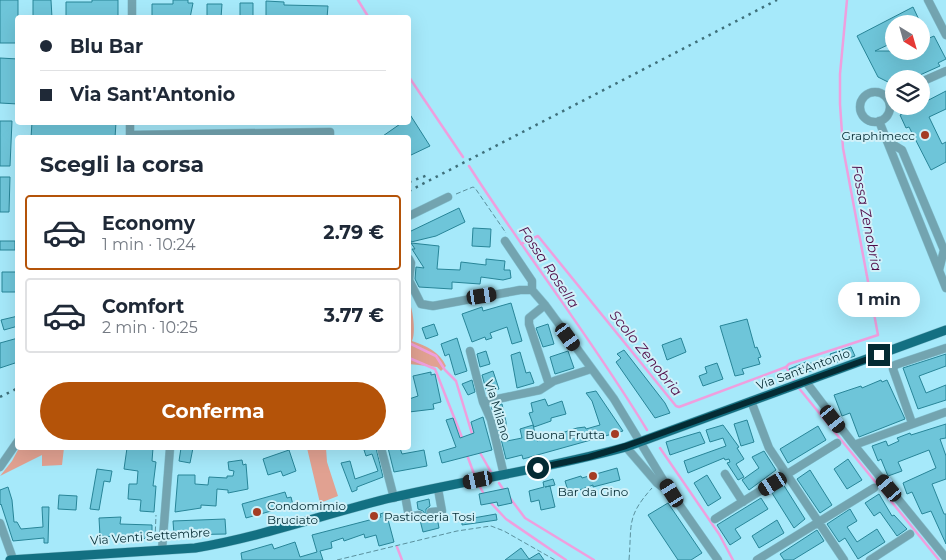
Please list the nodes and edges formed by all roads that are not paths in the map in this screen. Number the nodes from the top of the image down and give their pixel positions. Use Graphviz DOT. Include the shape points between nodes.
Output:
graph roads {
  1 [pos="132,0"];
  2 [pos="928,0"];
  3 [pos="132,15"];
  4 [pos="943,23"];
  5 [pos="946,35"];
  6 [pos="946,71"];
  7 [pos="930,78"];
  8 [pos="885,94"];
  9 [pos="886,115"];
  10 [pos="879,122"];
  11 [pos="298,135"];
  12 [pos="330,135"];
  13 [pos="887,141"];
  14 [pos="448,197"];
  15 [pos="411,215"];
  16 [pos="505,241"];
  17 [pos="939,270"];
  18 [pos="411,284"];
  19 [pos="946,288"];
  20 [pos="532,290"];
  21 [pos="545,305"];
  22 [pos="946,330"];
  23 [pos="946,348"];
  24 [pos="470,351"];
  25 [pos="591,369"];
  26 [pos="806,382"];
  27 [pos="549,384"];
  28 [pos="751,401"];
  29 [pos="483,402"];
  30 [pos="946,412"];
  31 [pos="912,423"];
  32 [pos="640,442"];
  33 [pos="838,444"];
  34 [pos="15,445"];
  35 [pos="854,445"];
  36 [pos="626,446"];
  37 [pos="170,450"];
  38 [pos="382,450"];
  39 [pos="0,467"];
  40 [pos="725,474"];
  41 [pos="504,475"];
  42 [pos="787,476"];
  43 [pos="438,488"];
  44 [pos="874,488"];
  45 [pos="672,493"];
  46 [pos="405,495"];
  47 [pos="394,498"];
  48 [pos="743,502"];
  49 [pos="432,512"];
  50 [pos="419,515"];
  51 [pos="715,519"];
  52 [pos="0,522"];
  53 [pos="819,522"];
  54 [pos="910,534"];
  55 [pos="162,550"];
  56 [pos="946,558"];
  57 [pos="12,560"];
  58 [pos="718,560"];
  59 [pos="757,560"];
  60 [pos="844,560"];
  61 [pos="870,560"];
  1 -- 3 [label="street"];
  2 -- 4 [label="street"];
  4 -- 5 [label="street"];
  6 -- 7 [label="street"];
  8 -- 10 [label="street" via="874,92 865,95 860,104 865,118"];
  9 -- 10 [label="street"];
  10 -- 13 [label="street"];
  11 -- 12 [label="street" via="330,132"];
  13 -- 17 [label="street"];
  13 -- 17 [label="street" via="902,150 944,250"];
  14 -- 15 [label="street"];
  16 -- 20 [label="street" via="532,282"];
  17 -- 19 [label="street"];
  18 -- 20 [label="street" via="421,304 433,306"];
  20 -- 21 [label="street"];
  21 -- 25 [label="street"];
  21 -- 27 [label="street" via="529,318 529,324"];
  22 -- 26 [label="main road, Via Sant'Antonio"];
  23 -- 31 [label="street" via="895,365 893,369"];
  24 -- 29 [label="street, Via Milano"];
  25 -- 27 [label="street"];
  25 -- 32 [label="street"];
  26 -- 28 [label="main road, Via Sant'Antonio"];
  26 -- 35 [label="street"];
  27 -- 29 [label="street" via="540,390"];
  28 -- 32 [label="main road, Via Sant'Antonio"];
  28 -- 42 [label="street" via="769,448"];
  29 -- 41 [label="street, Via Milano" via="491,420"];
  30 -- 31 [label="street"];
  31 -- 35 [label="street"];
  32 -- 36 [label="main road, Via Venti Settembre"];
  32 -- 45 [label="street"];
  33 -- 42 [label="street"];
  34 -- 39 [label="street"];
  35 -- 56 [label="street"];
  36 -- 41 [label="main road, Via Venti Settembre"];
  36 -- 45 [label="street" via="657,483"];
  37 -- 55 [label="street"];
  38 -- 47 [label="street"];
  40 -- 48 [label="street"];
  41 -- 43 [label="main road, Via Venti Settembre"];
  42 -- 48 [label="street"];
  42 -- 53 [label="street"];
  43 -- 46 [label="main road, Via Venti Settembre"];
  43 -- 49 [label="street" via="442,510"];
  44 -- 53 [label="street"];
  45 -- 58 [label="street"];
  46 -- 47 [label="main road, Via Venti Settembre"];
  46 -- 50 [label="street" via="409,516"];
  47 -- 55 [label="main road, Via Venti Settembre" via="256,536 195,548"];
  48 -- 51 [label="street"];
  52 -- 57 [label="street"];
  53 -- 59 [label="street"];
  53 -- 60 [label="street"];
  54 -- 61 [label="street"];
  55 -- 57 [label="main road, Via Venti Settembre"];
}
